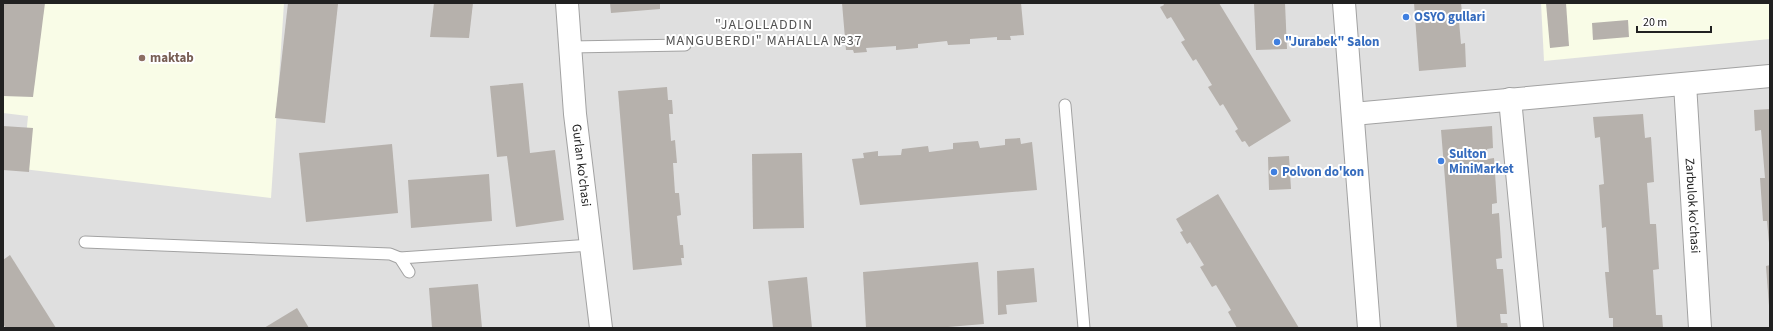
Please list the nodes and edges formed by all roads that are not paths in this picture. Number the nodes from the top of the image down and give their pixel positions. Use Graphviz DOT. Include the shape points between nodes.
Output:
graph roads {
  1 [pos="567,3"];
  2 [pos="1344,3"];
  3 [pos="686,45"];
  4 [pos="570,47"];
  5 [pos="1770,76"];
  6 [pos="1685,84"];
  7 [pos="1510,99"];
  8 [pos="1065,105"];
  9 [pos="1354,114"];
  10 [pos="85,242"];
  11 [pos="591,245"];
  12 [pos="400,258"];
  13 [pos="409,272"];
  14 [pos="601,328"];
  15 [pos="1084,328"];
  16 [pos="1369,328"];
  17 [pos="1532,328"];
  18 [pos="1700,328"];
  1 -- 4 [label="street, Gurlan ko'chasi"];
  2 -- 9 [label="street"];
  3 -- 4 [label="lane"];
  4 -- 11 [label="street, Gurlan ko'chasi" via="575,114"];
  5 -- 6 [label="street"];
  6 -- 7 [label="street"];
  6 -- 18 [label="street, Zarbulok ko'chasi"];
  7 -- 9 [label="street"];
  7 -- 17 [label="street"];
  8 -- 15 [label="lane"];
  9 -- 16 [label="street"];
  10 -- 12 [label="lane" via="390,254"];
  11 -- 12 [label="lane"];
  11 -- 14 [label="street, Gurlan ko'chasi"];
  12 -- 13 [label="lane"];
}
